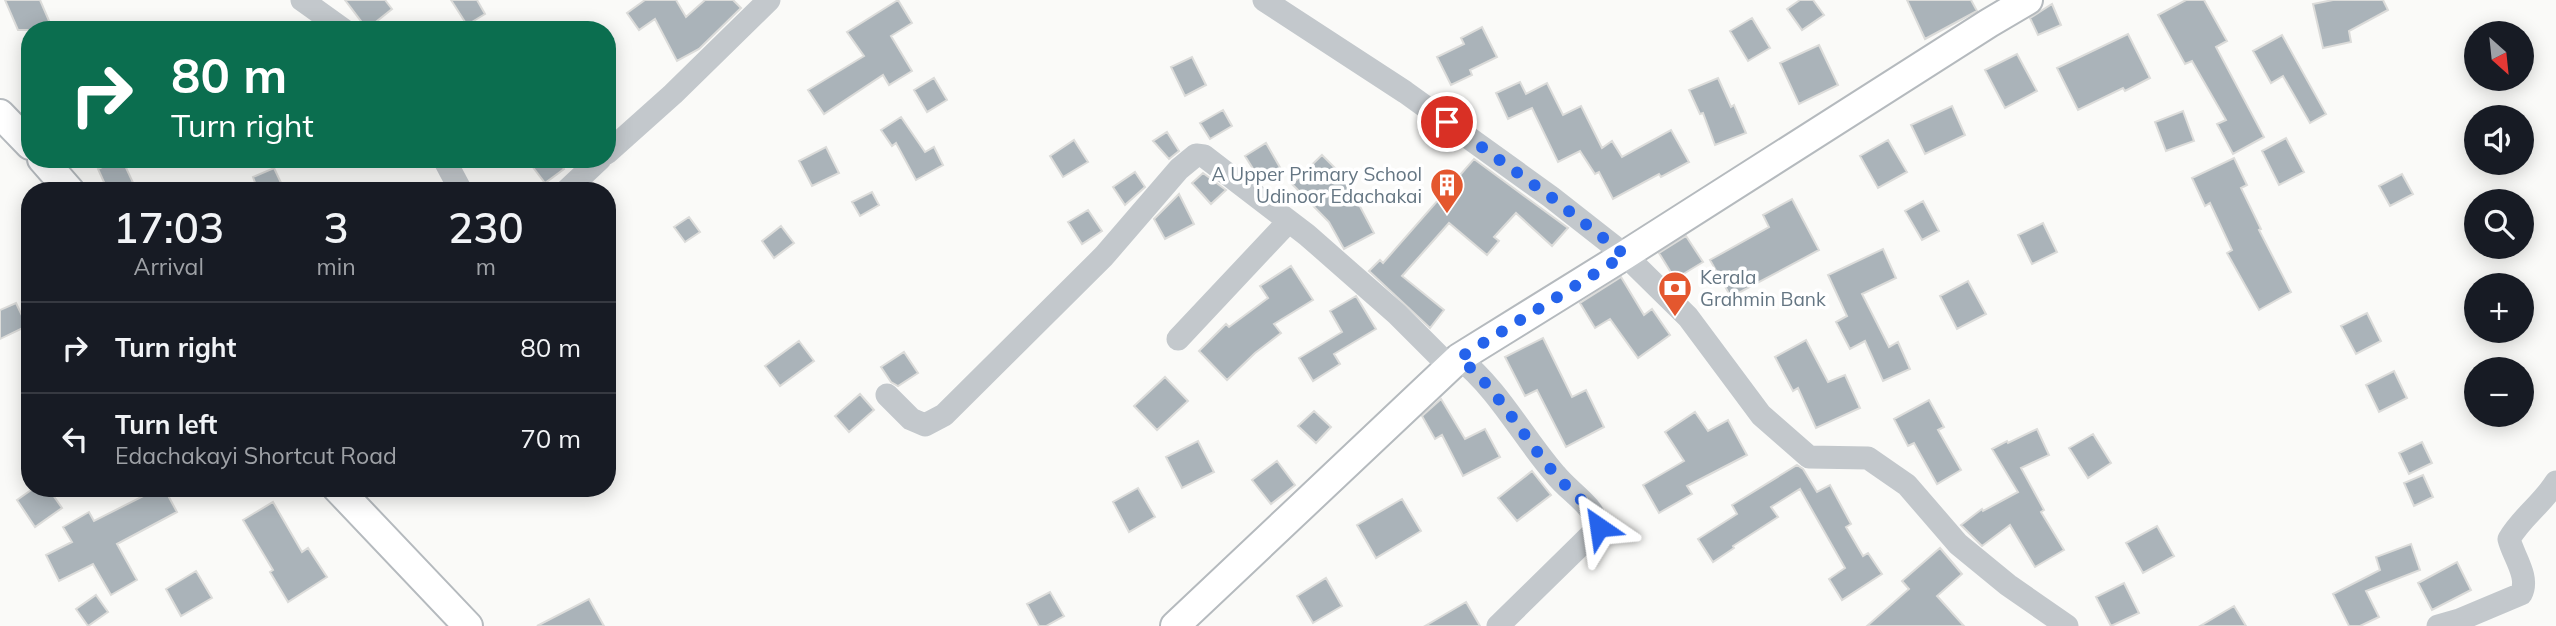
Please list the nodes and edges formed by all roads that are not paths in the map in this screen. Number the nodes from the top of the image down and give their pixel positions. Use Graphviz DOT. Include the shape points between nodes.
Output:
graph roads {
  1 [pos="302,0"];
  2 [pos="769,0"];
  3 [pos="1264,0"];
  4 [pos="2028,0"];
  5 [pos="331,21"];
  6 [pos="0,114"];
  7 [pos="21,136"];
  8 [pos="616,145"];
  9 [pos="50,168"];
  10 [pos="590,168"];
  11 [pos="62,182"];
  12 [pos="575,182"];
  13 [pos="1288,222"];
  14 [pos="1625,255"];
  15 [pos="1178,338"];
  16 [pos="1454,362"];
  17 [pos="887,396"];
  18 [pos="2556,482"];
  19 [pos="346,497"];
  20 [pos="468,626"];
  21 [pos="1175,626"];
  22 [pos="1498,626"];
  23 [pos="2067,626"];
  24 [pos="2438,626"];
  1 -- 5 [label="street"];
  2 -- 8 [label="street"];
  3 -- 14 [label="street" via="1405,92"];
  4 -- 14 [label="main road"];
  6 -- 7 [label="main road"];
  9 -- 11 [label="main road"];
  10 -- 12 [label="street"];
  13 -- 15 [label="street"];
  13 -- 16 [label="street"];
  13 -- 17 [label="street" via="1196,155 1104,256 944,415 925,425 911,419"];
  14 -- 16 [label="main road"];
  14 -- 23 [label="street" via="1688,317 1761,415 1809,457 1868,458 1907,485 1958,544"];
  16 -- 21 [label="main road"];
  16 -- 22 [label="street" via="1478,373 1555,475 1595,515 1599,527"];
  18 -- 24 [label="street" via="2509,539 2524,578 2521,594"];
  19 -- 20 [label="main road"];
}
